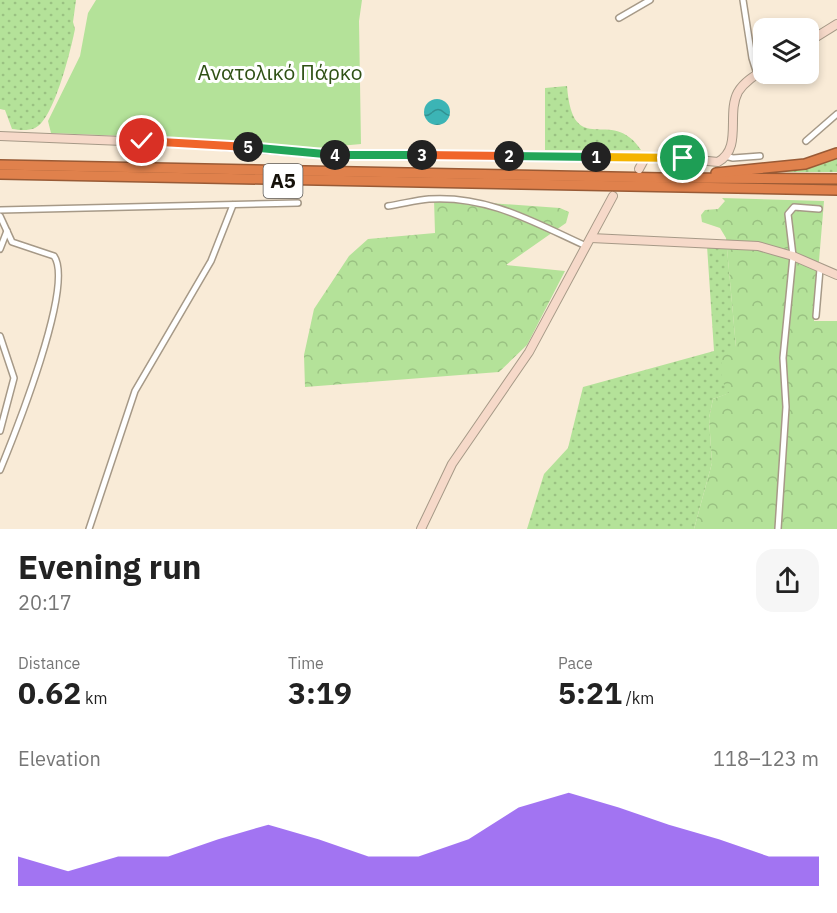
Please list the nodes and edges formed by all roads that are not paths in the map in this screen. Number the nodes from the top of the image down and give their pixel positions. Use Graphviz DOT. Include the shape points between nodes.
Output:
graph roads {
  1 [pos="650,0"];
  2 [pos="743,0"];
  3 [pos="619,18"];
  4 [pos="835,28"];
  5 [pos="819,36"];
  6 [pos="753,60"];
  7 [pos="753,79"];
  8 [pos="837,114"];
  9 [pos="0,135"];
  10 [pos="806,141"];
  11 [pos="837,153"];
  12 [pos="725,156"];
  13 [pos="760,156"];
  14 [pos="645,158"];
  15 [pos="0,165"];
  16 [pos="639,169"];
  17 [pos="0,174"];
  18 [pos="528,174"];
  19 [pos="837,179"];
  20 [pos="837,190"];
  21 [pos="613,196"];
  22 [pos="298,203"];
  23 [pos="233,205"];
  24 [pos="388,206"];
  25 [pos="819,209"];
  26 [pos="0,210"];
  27 [pos="0,216"];
  28 [pos="6,231"];
  29 [pos="591,238"];
  30 [pos="586,246"];
  31 [pos="0,249"];
  32 [pos="793,256"];
  33 [pos="820,269"];
  34 [pos="837,275"];
  35 [pos="816,316"];
  36 [pos="0,336"];
  37 [pos="0,431"];
  38 [pos="0,470"];
  39 [pos="89,529"];
  40 [pos="421,529"];
  41 [pos="778,529"];
  1 -- 3 [label="street"];
  2 -- 6 [label="street"];
  4 -- 5 [label="street"];
  7 -- 12 [label="street" via="737,95 732,142"];
  8 -- 10 [label="street"];
  9 -- 14 [label="street" via="336,155"];
  11 -- 18 [label="highway" via="805,164 729,172"];
  12 -- 13 [label="street"];
  12 -- 14 [label="street" via="718,162"];
  14 -- 16 [label="street"];
  15 -- 18 [label="highway, Α5"];
  17 -- 20 [label="highway, Α5"];
  18 -- 19 [label="highway, Α5"];
  21 -- 29 [label="street"];
  22 -- 23 [label="street"];
  23 -- 26 [label="street"];
  23 -- 39 [label="street" via="211,261 135,391"];
  24 -- 30 [label="street" via="428,199 505,208"];
  25 -- 32 [label="street" via="789,210"];
  27 -- 28 [label="street"];
  28 -- 31 [label="street"];
  28 -- 38 [label="street" via="17,245 54,256 57,284 46,345"];
  29 -- 30 [label="street"];
  29 -- 32 [label="street" via="758,246"];
  30 -- 40 [label="street" via="529,352 452,464"];
  32 -- 33 [label="street"];
  32 -- 41 [label="street" via="783,358 786,407"];
  33 -- 34 [label="street"];
  33 -- 35 [label="street"];
  36 -- 37 [label="street" via="14,378"];
}
